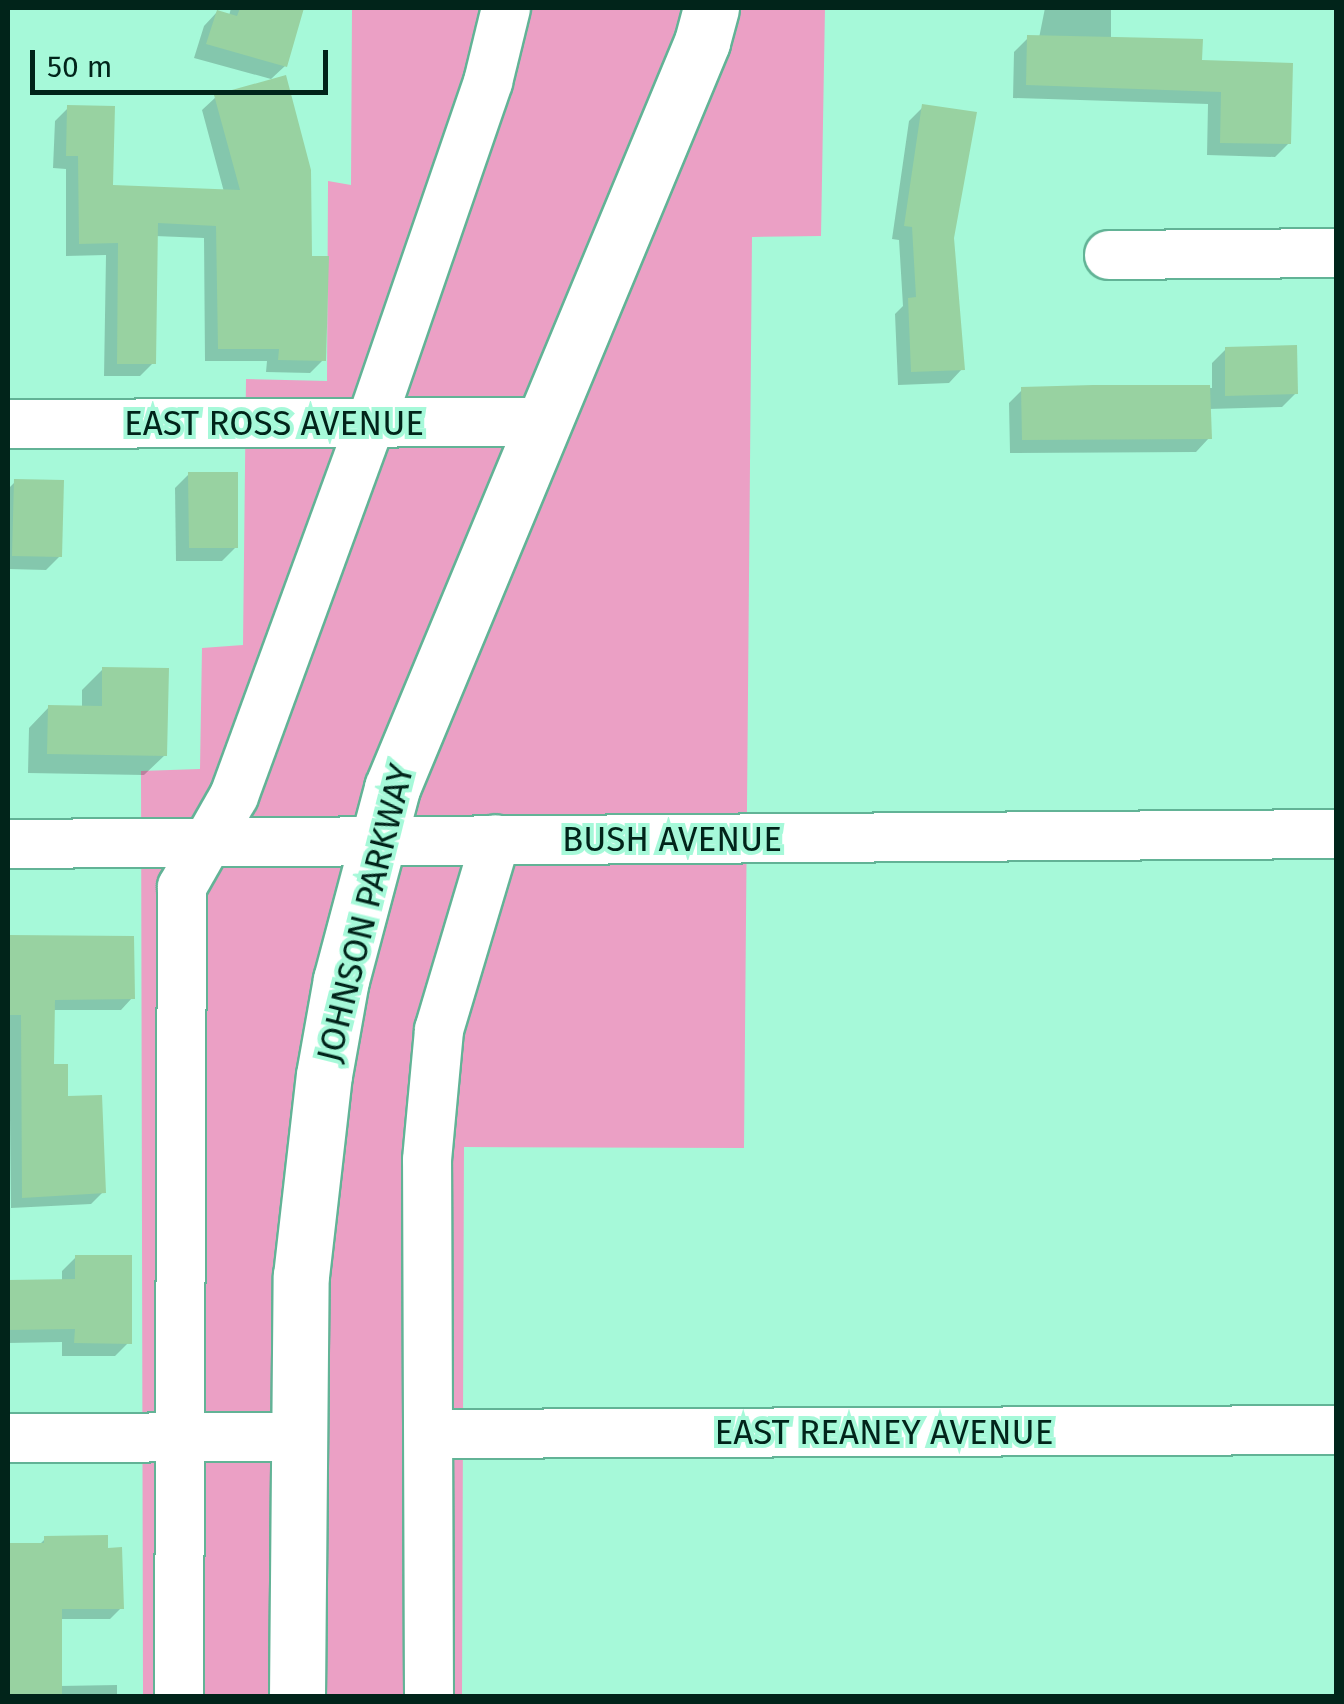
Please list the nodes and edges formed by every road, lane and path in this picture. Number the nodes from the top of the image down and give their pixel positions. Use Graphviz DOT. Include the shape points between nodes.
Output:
graph roads {
  1 [pos="506,8"];
  2 [pos="710,8"];
  3 [pos="1336,253"];
  4 [pos="1110,255"];
  5 [pos="371,422"];
  6 [pos="540,422"];
  7 [pos="8,424"];
  8 [pos="1336,834"];
  9 [pos="496,839"];
  10 [pos="377,840"];
  11 [pos="209,841"];
  12 [pos="8,844"];
  13 [pos="1336,1430"];
  14 [pos="431,1434"];
  15 [pos="180,1436"];
  16 [pos="299,1437"];
  17 [pos="8,1438"];
  18 [pos="179,1696"];
  19 [pos="297,1696"];
  20 [pos="430,1696"];
  1 -- 5 [label="street" via="488,82"];
  2 -- 6 [label="street, JOHNSON PARKWAY" via="702,42"];
  3 -- 4 [label="street"];
  5 -- 6 [label="street, EAST ROSS AVENUE"];
  5 -- 7 [label="street, EAST ROSS AVENUE"];
  5 -- 11 [label="street" via="234,796"];
  6 -- 10 [label="street, JOHNSON PARKWAY"];
  8 -- 9 [label="street, BUSH AVENUE"];
  9 -- 10 [label="street, BUSH AVENUE"];
  9 -- 14 [label="street" via="439,1030 427,1160"];
  10 -- 11 [label="street, BUSH AVENUE"];
  10 -- 16 [label="street, JOHNSON PARKWAY" via="341,980 311,1173"];
  11 -- 12 [label="street, BUSH AVENUE"];
  11 -- 15 [label="street" via="182,888"];
  13 -- 14 [label="street, EAST REANEY AVENUE"];
  14 -- 20 [label="street"];
  15 -- 16 [label="street"];
  15 -- 17 [label="street"];
  15 -- 18 [label="street"];
  16 -- 19 [label="street, JOHNSON PARKWAY"];
}
